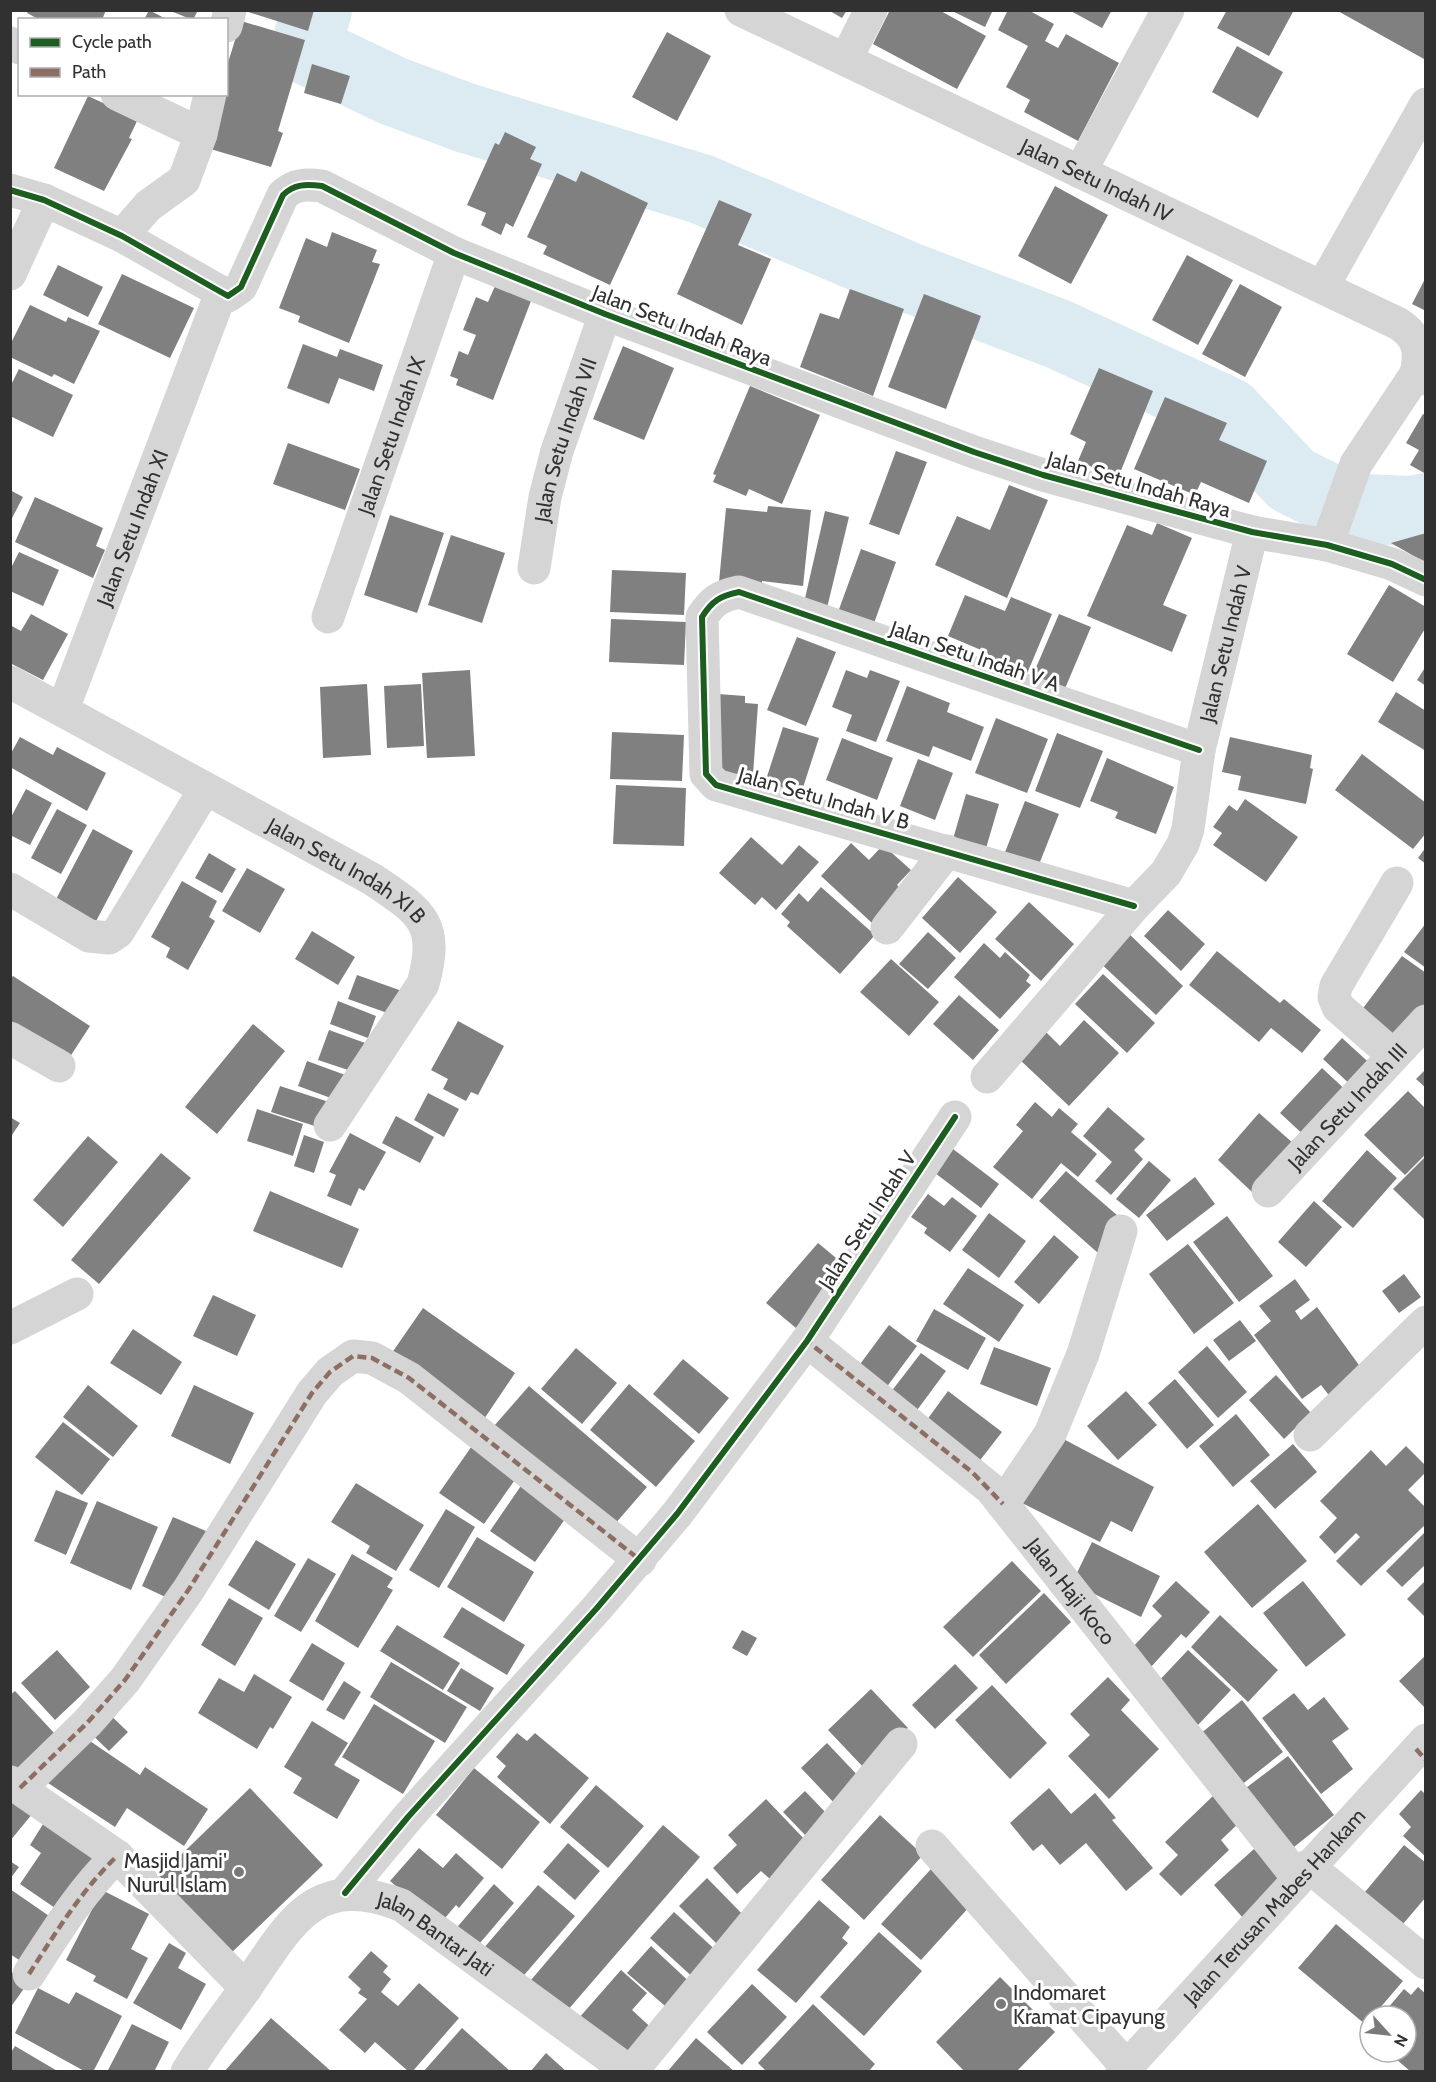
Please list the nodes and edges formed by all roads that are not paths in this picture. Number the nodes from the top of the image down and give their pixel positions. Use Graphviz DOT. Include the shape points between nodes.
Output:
graph roads {
  1 [pos="741,10"];
  2 [pos="872,10"];
  3 [pos="1168,10"];
  4 [pos="846,59"];
  5 [pos="121,96"];
  6 [pos="210,96"];
  7 [pos="1425,104"];
  8 [pos="201,134"];
  9 [pos="1080,172"];
  10 [pos="10,190"];
  11 [pos="44,200"];
  12 [pos="122,236"];
  13 [pos="454,253"];
  14 [pos="10,274"];
  15 [pos="1323,286"];
  16 [pos="221,293"];
  17 [pos="605,314"];
  18 [pos="1421,376"];
  19 [pos="1333,530"];
  20 [pos="1252,532"];
  21 [pos="534,568"];
  22 [pos="1425,580"];
  23 [pos="739,592"];
  24 [pos="328,617"];
  25 [pos="10,682"];
  26 [pos="63,709"];
  27 [pos="1199,750"];
  28 [pos="205,789"];
  29 [pos="947,851"];
  30 [pos="1397,883"];
  31 [pos="10,889"];
  32 [pos="1134,906"];
  33 [pos="887,928"];
  34 [pos="1425,1022"];
  35 [pos="10,1038"];
  36 [pos="1393,1055"];
  37 [pos="59,1066"];
  38 [pos="987,1077"];
  39 [pos="956,1117"];
  40 [pos="330,1125"];
  41 [pos="1268,1191"];
  42 [pos="1121,1231"];
  43 [pos="77,1294"];
  44 [pos="1425,1322"];
  45 [pos="10,1328"];
  46 [pos="807,1341"];
  47 [pos="1310,1435"];
  48 [pos="1003,1504"];
  49 [pos="640,1560"];
  50 [pos="901,1744"];
  51 [pos="1422,1749"];
  52 [pos="15,1785"];
  53 [pos="932,1846"];
  54 [pos="117,1856"];
  55 [pos="1303,1872"];
  56 [pos="345,1893"];
  57 [pos="1425,1963"];
  58 [pos="29,1974"];
  59 [pos="246,1988"];
  60 [pos="1124,2069"];
  61 [pos="187,2072"];
  62 [pos="631,2072"];
  1 -- 4 [label="street, Jalan Setu Indah IV"];
  2 -- 4 [label="street"];
  3 -- 9 [label="street"];
  4 -- 9 [label="street, Jalan Setu Indah IV"];
  5 -- 8 [label="street"];
  6 -- 8 [label="street"];
  7 -- 15 [label="street"];
  8 -- 12 [label="street" via="184,180 148,206"];
  9 -- 15 [label="street, Jalan Setu Indah IV"];
  10 -- 11 [label="street"];
  11 -- 12 [label="street"];
  11 -- 14 [label="street"];
  12 -- 16 [label="street"];
  13 -- 16 [label="street, Jalan Setu Indah Raya" via="322,186 307,184 291,188 283,195 240,287 228,296"];
  13 -- 17 [label="street, Jalan Setu Indah Raya"];
  13 -- 24 [label="street, Jalan Setu Indah IX"];
  15 -- 18 [label="street, Jalan Setu Indah IV" via="1410,332 1419,349"];
  16 -- 26 [label="street, Jalan Setu Indah XI"];
  17 -- 20 [label="street, Jalan Setu Indah Raya" via="974,452"];
  17 -- 21 [label="street, Jalan Setu Indah VII" via="554,459"];
  18 -- 19 [label="street, Jalan Setu Indah IV" via="1356,464"];
  19 -- 20 [label="street, Jalan Setu Indah Raya"];
  19 -- 22 [label="street, Jalan Setu Indah Raya"];
  20 -- 27 [label="street, Jalan Setu Indah V"];
  23 -- 27 [label="street, Jalan Setu Indah V A"];
  23 -- 29 [label="street, Jalan Setu Indah V B" via="720,596 702,617 706,774 710,780 716,785"];
  25 -- 26 [label="street"];
  26 -- 28 [label="street, Jalan Setu Indah XI B"];
  27 -- 32 [label="street, Jalan Setu Indah V" via="1183,844 1166,873"];
  28 -- 31 [label="street" via="118,932 109,938 89,936"];
  28 -- 40 [label="street, Jalan Setu Indah XI B" via="372,879 407,902 429,929 430,959 423,984"];
  29 -- 32 [label="street, Jalan Setu Indah V B"];
  29 -- 33 [label="street"];
  30 -- 36 [label="street" via="1336,986 1334,996 1338,1007"];
  32 -- 38 [label="street, Jalan Setu Indah V"];
  34 -- 36 [label="street, Jalan Setu Indah III"];
  35 -- 37 [label="street"];
  36 -- 41 [label="street, Jalan Setu Indah III"];
  39 -- 46 [label="street, Jalan Setu Indah V"];
  42 -- 48 [label="street" via="1083,1354 1050,1434"];
  43 -- 45 [label="street"];
  44 -- 47 [label="street"];
  46 -- 48 [label="street, Jalan Haji Koco" via="972,1472"];
  46 -- 49 [label="street, Jalan Setu Indah V"];
  48 -- 55 [label="street, Jalan Haji Koco"];
  49 -- 52 [label="street" via="409,1378 372,1358 353,1356 330,1372 312,1393 189,1589 125,1680 87,1723"];
  49 -- 56 [label="street, Jalan Setu Indah V" via="448,1771"];
  50 -- 62 [label="street"];
  51 -- 55 [label="street, Jalan Terusan Mabes Hankam"];
  52 -- 54 [label="street"];
  53 -- 60 [label="street"];
  54 -- 58 [label="street" via="73,1908"];
  54 -- 59 [label="street"];
  55 -- 57 [label="street, Jalan Haji Koco"];
  55 -- 60 [label="street, Jalan Terusan Mabes Hankam"];
  56 -- 59 [label="street, Jalan Bantar Jati" via="315,1903 291,1922"];
  56 -- 62 [label="street, Jalan Bantar Jati" via="379,1896 401,1905"];
  59 -- 61 [label="street, Jalan Bantar Jati"];
}
